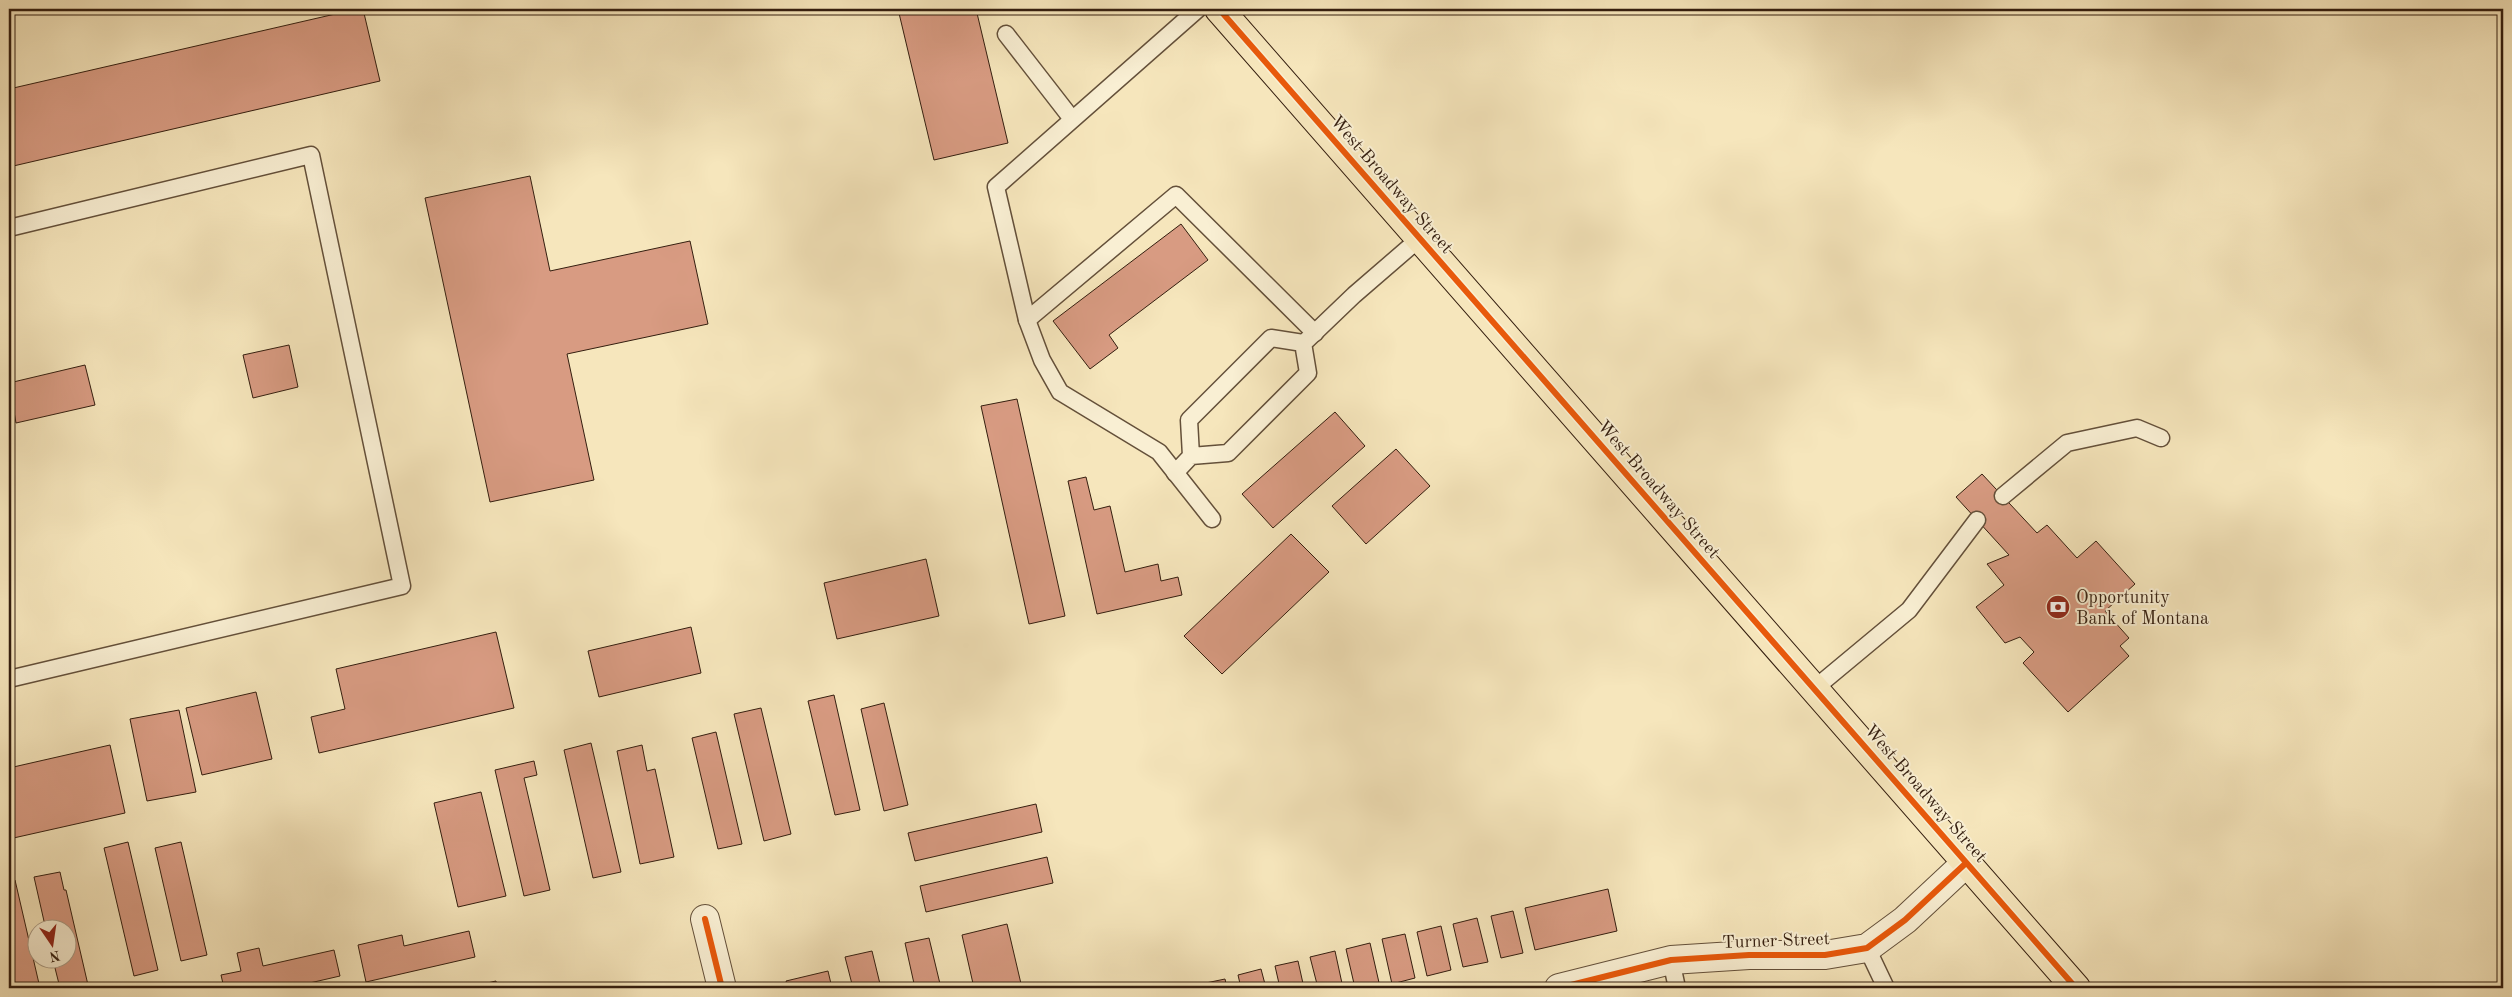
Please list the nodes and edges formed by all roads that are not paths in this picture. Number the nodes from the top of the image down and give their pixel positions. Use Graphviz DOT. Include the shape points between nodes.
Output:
graph roads {
  1 [pos="1216,10"];
  2 [pos="1006,34"];
  3 [pos="1072,119"];
  4 [pos="9,228"];
  5 [pos="1420,238"];
  6 [pos="1027,320"];
  7 [pos="1309,338"];
  8 [pos="2160,438"];
  9 [pos="1191,456"];
  10 [pos="1175,473"];
  11 [pos="2003,496"];
  12 [pos="1212,520"];
  13 [pos="1977,520"];
  14 [pos="9,679"];
  15 [pos="1814,689"];
  16 [pos="1966,862"];
  17 [pos="706,920"];
  18 [pos="1867,948"];
  19 [pos="1671,960"];
  20 [pos="722,988"];
  21 [pos="1559,988"];
  22 [pos="1677,988"];
  23 [pos="1886,988"];
  24 [pos="2076,988"];
  1 -- 3 [label="lane"];
  1 -- 5 [label="main road, West Broadway Street"];
  2 -- 3 [label="lane"];
  3 -- 6 [label="lane" via="996,187"];
  4 -- 14 [label="lane" via="311,155 402,586"];
  5 -- 7 [label="lane"];
  5 -- 15 [label="main road, West Broadway Street"];
  6 -- 7 [label="lane" via="1176,195"];
  6 -- 10 [label="lane" via="1042,360 1060,392 1158,452"];
  7 -- 9 [label="lane" via="1308,373 1228,453"];
  7 -- 9 [label="lane" via="1271,338 1190,420"];
  8 -- 11 [label="lane" via="2137,428 2067,444"];
  9 -- 10 [label="lane"];
  10 -- 12 [label="lane"];
  13 -- 15 [label="lane" via="1909,610"];
  15 -- 16 [label="main road, West Broadway Street"];
  16 -- 18 [label="street, Turner Street" via="1905,920"];
  16 -- 24 [label="main road, West Broadway Street"];
  17 -- 20 [label="street"];
  18 -- 19 [label="street, Turner Street" via="1825,955"];
  18 -- 23 [label="lane"];
  19 -- 21 [label="street, Turner Street"];
  19 -- 22 [label="lane"];
}
